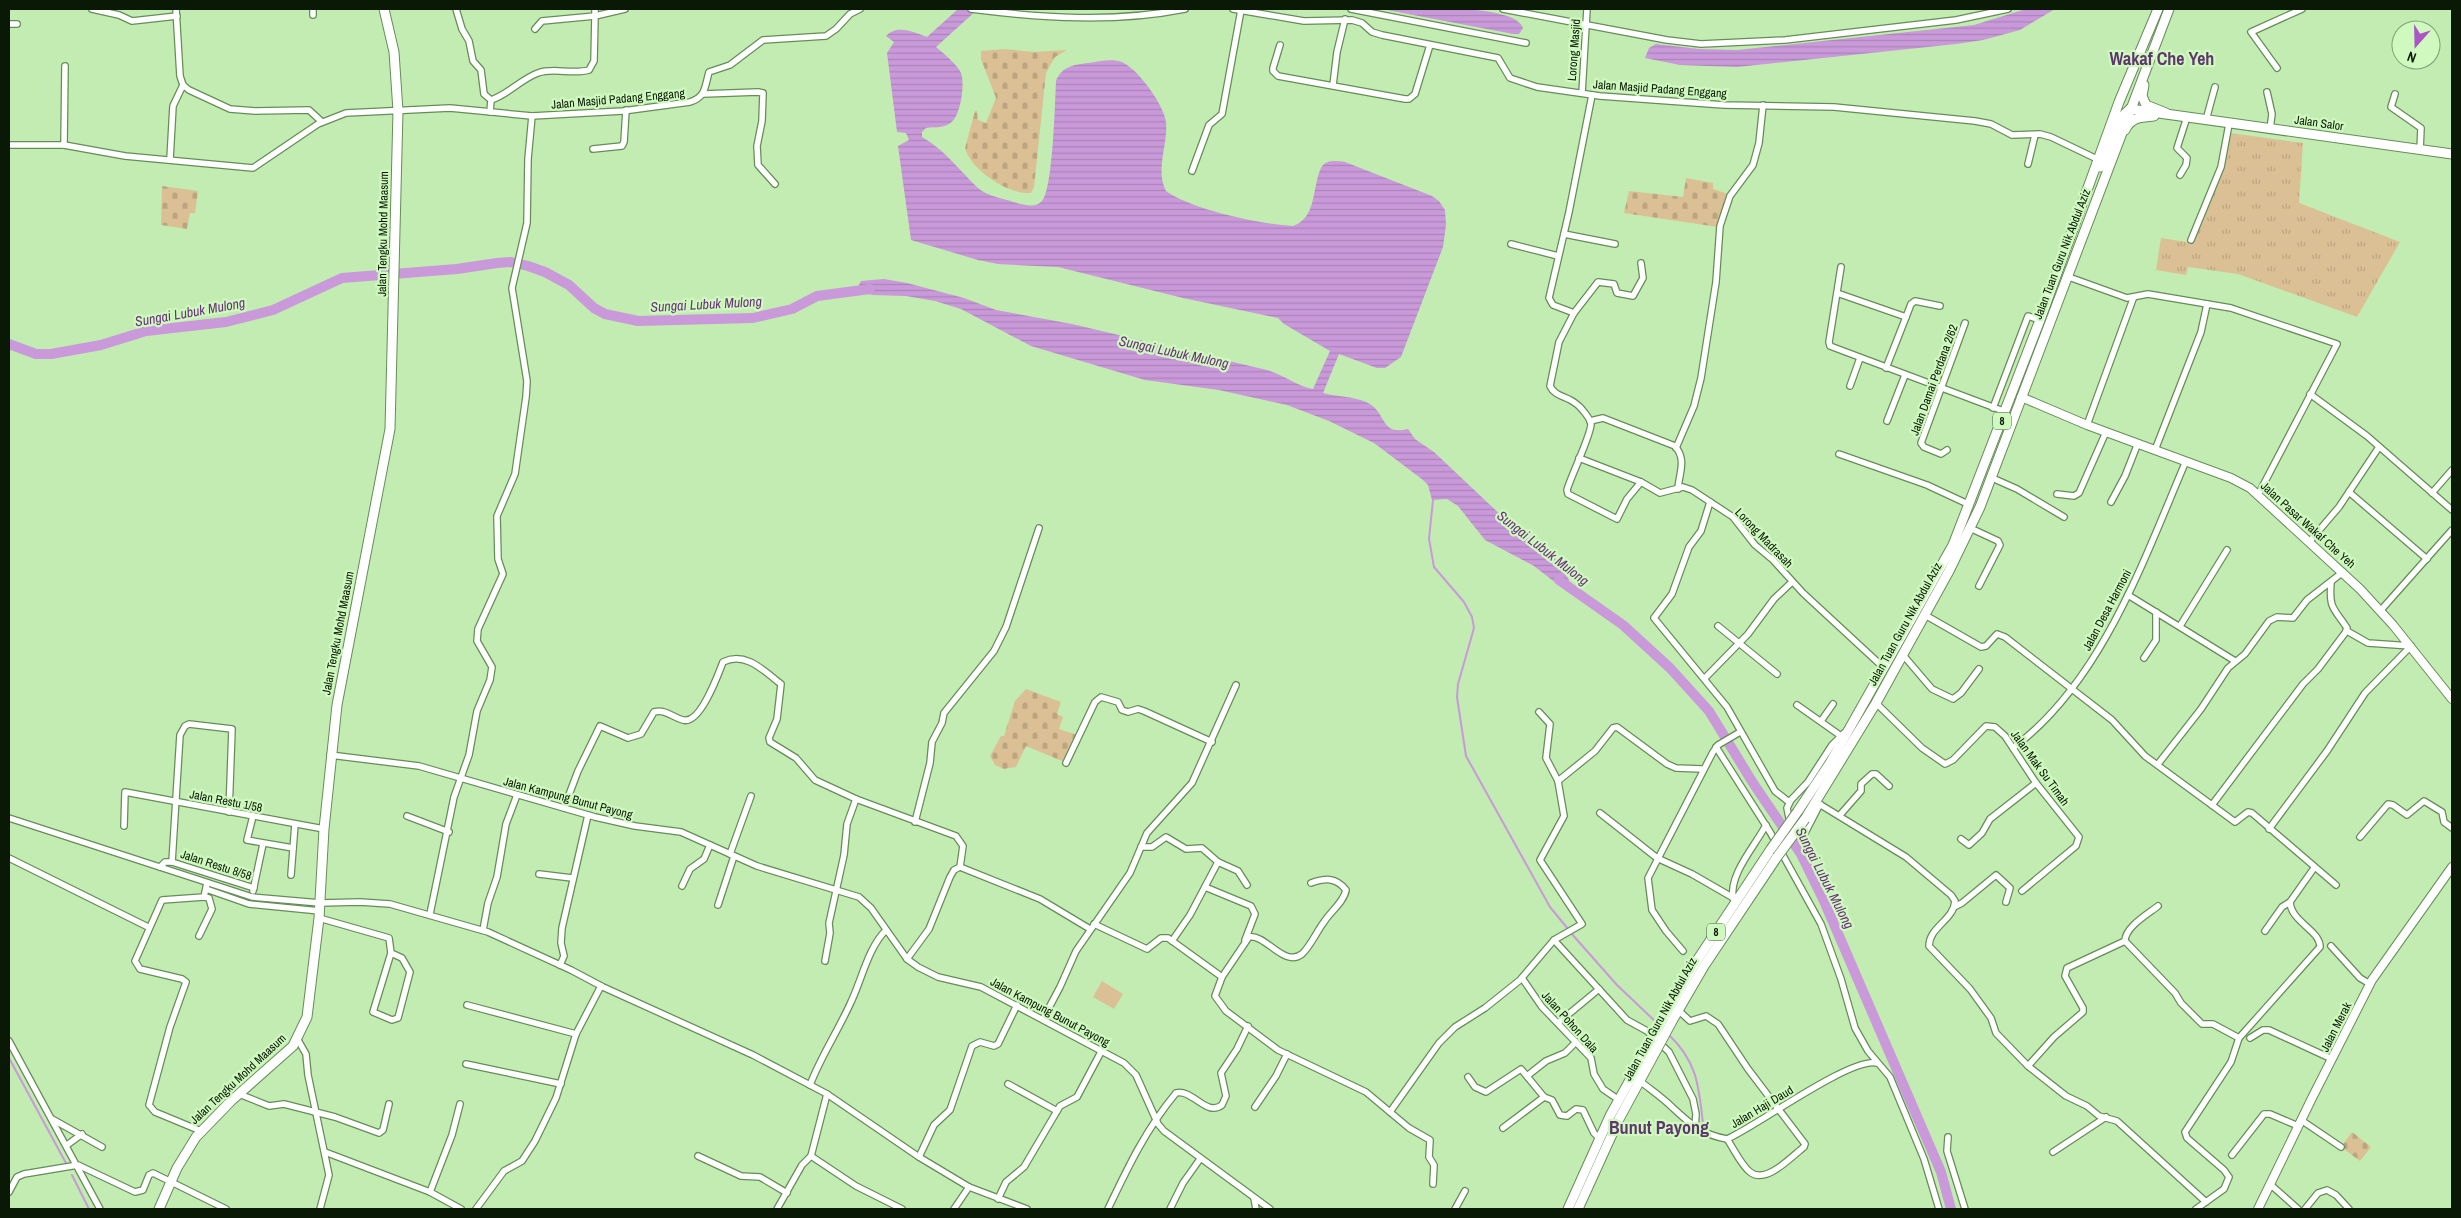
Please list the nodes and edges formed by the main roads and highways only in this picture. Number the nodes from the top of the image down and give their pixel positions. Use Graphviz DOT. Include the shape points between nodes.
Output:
graph roads {
  1 [pos="384,9"];
  2 [pos="2158,9"];
  3 [pos="2169,9"];
  4 [pos="2149,32"];
  5 [pos="2149,65"];
  6 [pos="2130,109"];
  7 [pos="2166,114"];
  8 [pos="2154,116"];
  9 [pos="2185,117"];
  10 [pos="2452,154"];
  11 [pos="2110,161"];
  12 [pos="2080,212"];
  13 [pos="1668,1019"];
  14 [pos="1653,1046"];
  15 [pos="1583,1196"];
  16 [pos="1570,1205"];
  17 [pos="158,1209"];
  18 [pos="1578,1209"];
  1 -- 17 [label="main road, Jalan Tengku Mohd Maasum" via="394,52 398,110 389,438 343,668 330,755 320,911 307,1017 298,1040 201,1131"];
  2 -- 4 [label="main road, Jalan Tuan Guru Nik Abdul Aziz / 8"];
  3 -- 5 [label="main road, Jalan Tuan Guru Nik Abdul Aziz / 8"];
  4 -- 6 [label="main road" via="2127,98"];
  4 -- 12 [label="main road, Jalan Tuan Guru Nik Abdul Aziz / 8" via="2097,159"];
  5 -- 6 [label="main road, Jalan Tuan Guru Nik Abdul Aziz / 8"];
  5 -- 7 [label="main road" via="2142,91 2144,101"];
  6 -- 7 [label="main road, Jalan Salor"];
  6 -- 8 [label="main road, Jalan Salor" via="2137,114"];
  6 -- 11 [label="main road, Jalan Tuan Guru Nik Abdul Aziz / 8"];
  6 -- 12 [label="main road" via="2119,119"];
  7 -- 9 [label="main road, Jalan Salor"];
  8 -- 9 [label="main road, Jalan Salor"];
  8 -- 11 [label="main road" via="2131,121"];
  9 -- 10 [label="main road, Jalan Salor"];
  11 -- 13 [label="main road, Jalan Tuan Guru Nik Abdul Aziz / 8, bridge" via="1970,528 1903,655 1818,803 1777,857 1678,1010"];
  12 -- 13 [label="main road, Jalan Tuan Guru Nik Abdul Aziz / 8, bridge" via="1970,505 1942,567 1851,727 1696,962"];
  13 -- 14 [label="main road, Jalan Tuan Guru Nik Abdul Aziz / 8, bridge"];
  14 -- 15 [label="main road, Jalan Tuan Guru Nik Abdul Aziz / 8" via="1640,1080"];
  14 -- 16 [label="main road, Jalan Tuan Guru Nik Abdul Aziz / 8" via="1619,1100"];
  15 -- 16 [label="main road" via="1576,1196"];
  15 -- 18 [label="main road, Jalan Tuan Guru Nik Abdul Aziz / 8"];
}
